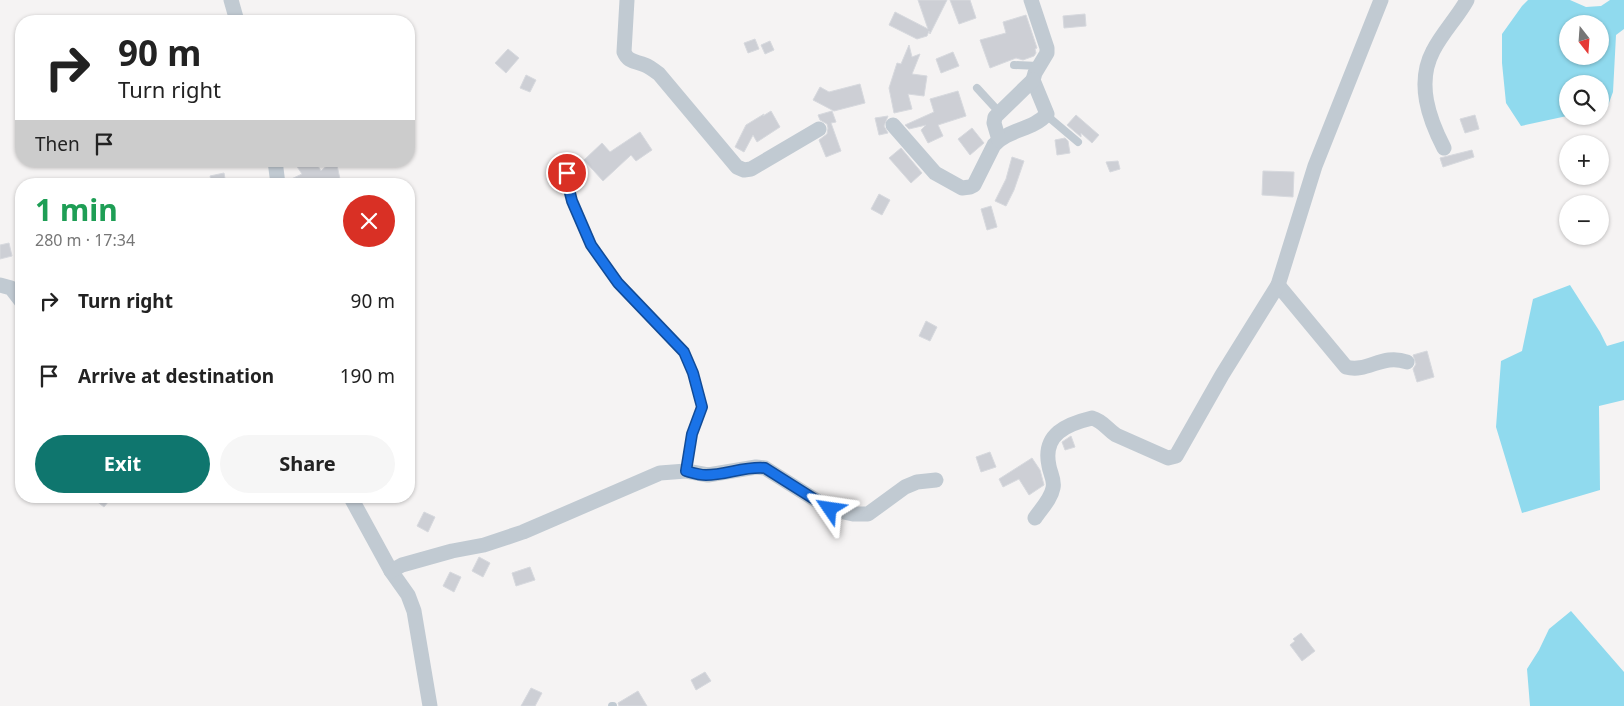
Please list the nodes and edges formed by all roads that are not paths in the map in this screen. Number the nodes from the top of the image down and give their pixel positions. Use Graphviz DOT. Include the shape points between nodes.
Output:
graph roads {
  1 [pos="231,0"];
  2 [pos="627,0"];
  3 [pos="1031,0"];
  4 [pos="1381,0"];
  5 [pos="1467,0"];
  6 [pos="235,15"];
  7 [pos="1014,64"];
  8 [pos="1039,66"];
  9 [pos="1033,80"];
  10 [pos="977,88"];
  11 [pos="999,112"];
  12 [pos="1047,114"];
  13 [pos="893,125"];
  14 [pos="819,129"];
  15 [pos="999,140"];
  16 [pos="1078,142"];
  17 [pos="1444,148"];
  18 [pos="567,160"];
  19 [pos="1278,284"];
  20 [pos="0,285"];
  21 [pos="15,293"];
  22 [pos="1407,362"];
  23 [pos="686,471"];
  24 [pos="936,480"];
  25 [pos="354,503"];
  26 [pos="1034,518"];
  27 [pos="391,571"];
  28 [pos="430,706"];
  1 -- 6 [label="street"];
  2 -- 14 [label="street" via="626,57 659,74 737,168 751,169"];
  3 -- 8 [label="street" via="1047,48"];
  4 -- 19 [label="street" via="1315,166"];
  5 -- 17 [label="street" via="1433,51 1427,70 1429,115"];
  7 -- 8 [label="lane"];
  8 -- 9 [label="street"];
  9 -- 11 [label="street"];
  9 -- 12 [label="street"];
  10 -- 11 [label="lane"];
  11 -- 15 [label="street" via="994,120"];
  12 -- 15 [label="street" via="1037,123"];
  12 -- 16 [label="lane"];
  13 -- 15 [label="street" via="935,173 962,188 974,184"];
  18 -- 23 [label="lane" via="572,201 591,245 618,283 684,352 693,373 702,407 692,434"];
  19 -- 22 [label="street" via="1346,367 1358,369 1391,359"];
  19 -- 26 [label="street" via="1176,456 1168,458 1116,435 1102,422 1092,418 1062,429 1053,436 1047,455 1053,478 1050,497"];
  20 -- 21 [label="street"];
  23 -- 24 [label="street" via="708,475 765,468 830,509 853,514 868,514 905,487"];
  23 -- 27 [label="street" via="660,473 523,532 402,565"];
  25 -- 27 [label="street"];
  27 -- 28 [label="street" via="408,595 414,611"];
}
